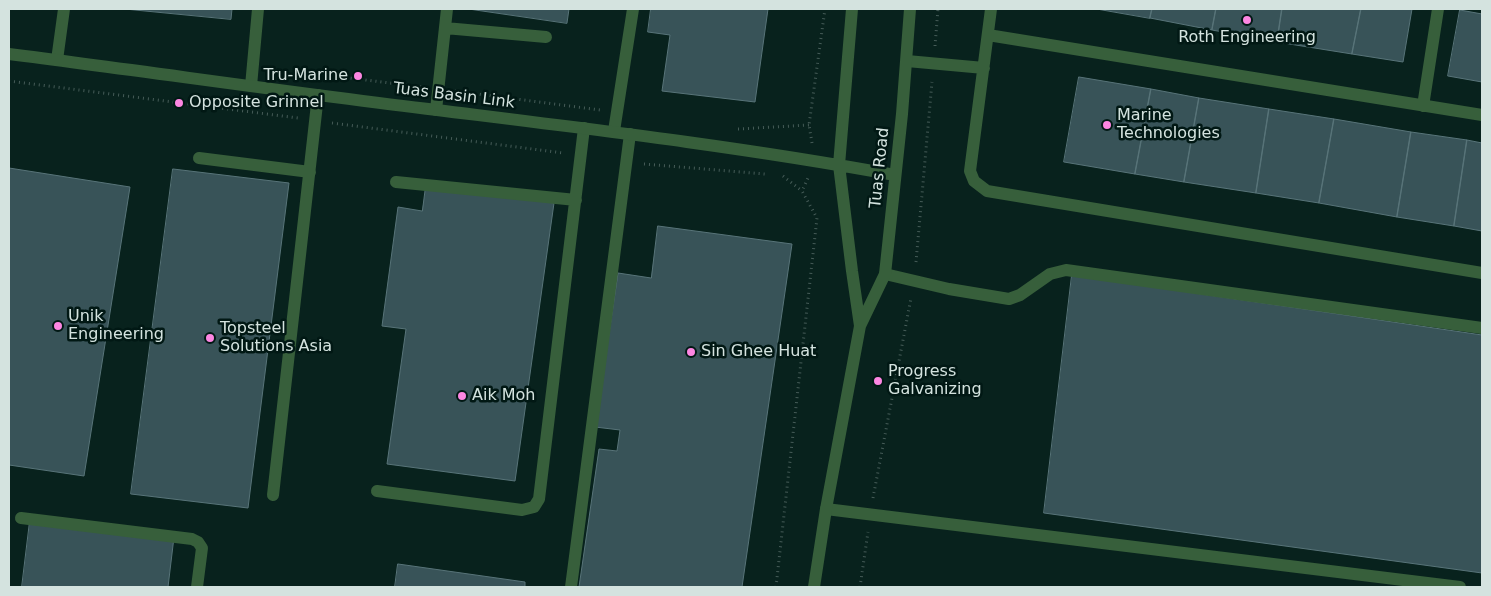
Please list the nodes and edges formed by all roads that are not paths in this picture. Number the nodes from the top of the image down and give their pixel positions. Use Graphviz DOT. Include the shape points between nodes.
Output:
graph roads {
  1 [pos="64,9"];
  2 [pos="258,9"];
  3 [pos="447,9"];
  4 [pos="633,9"];
  5 [pos="852,9"];
  6 [pos="910,9"];
  7 [pos="992,9"];
  8 [pos="1438,9"];
  9 [pos="445,28"];
  10 [pos="988,35"];
  11 [pos="546,37"];
  12 [pos="9,54"];
  13 [pos="57,60"];
  14 [pos="907,61"];
  15 [pos="984,68"];
  16 [pos="251,86"];
  17 [pos="318,95"];
  18 [pos="1423,106"];
  19 [pos="436,110"];
  20 [pos="1482,115"];
  21 [pos="584,128"];
  22 [pos="614,131"];
  23 [pos="630,134"];
  24 [pos="199,158"];
  25 [pos="840,165"];
  26 [pos="310,172"];
  27 [pos="895,175"];
  28 [pos="396,182"];
  29 [pos="576,200"];
  30 [pos="1482,273"];
  31 [pos="885,274"];
  32 [pos="860,326"];
  33 [pos="1482,328"];
  34 [pos="378,491"];
  35 [pos="273,495"];
  36 [pos="826,509"];
  37 [pos="21,518"];
  38 [pos="197,587"];
  39 [pos="571,587"];
  40 [pos="814,587"];
  41 [pos="1460,587"];
  1 -- 13 [label="street"];
  2 -- 16 [label="street"];
  3 -- 9 [label="street"];
  4 -- 22 [label="street"];
  5 -- 25 [label="street, Tuas Road"];
  6 -- 14 [label="street, Tuas Road"];
  7 -- 10 [label="street"];
  8 -- 18 [label="street"];
  9 -- 11 [label="street"];
  9 -- 19 [label="street"];
  10 -- 15 [label="street"];
  10 -- 18 [label="street"];
  12 -- 13 [label="street, Tuas Basin Link"];
  13 -- 16 [label="street, Tuas Basin Link"];
  14 -- 15 [label="street"];
  14 -- 27 [label="street, Tuas Road"];
  15 -- 30 [label="street" via="970,171 974,181 987,191"];
  16 -- 17 [label="street, Tuas Basin Link"];
  17 -- 19 [label="street, Tuas Basin Link"];
  17 -- 26 [label="street"];
  18 -- 20 [label="street"];
  19 -- 21 [label="street, Tuas Basin Link"];
  21 -- 22 [label="street, Tuas Basin Link"];
  21 -- 29 [label="street"];
  22 -- 23 [label="street, Tuas Basin Link"];
  23 -- 25 [label="street, Tuas Basin Link"];
  23 -- 39 [label="street"];
  24 -- 26 [label="street"];
  25 -- 27 [label="street, Tuas Basin Link"];
  25 -- 32 [label="street, Tuas Road"];
  26 -- 35 [label="street"];
  27 -- 31 [label="street, Tuas Road"];
  28 -- 29 [label="street"];
  29 -- 34 [label="street" via="539,499 534,507 522,510"];
  31 -- 32 [label="street, Tuas Road"];
  31 -- 33 [label="street" via="1009,299 1050,274 1066,270"];
  32 -- 36 [label="street, Tuas Road"];
  36 -- 40 [label="street, Tuas Road"];
  36 -- 41 [label="street"];
  37 -- 38 [label="street" via="192,539 202,548"];
}
